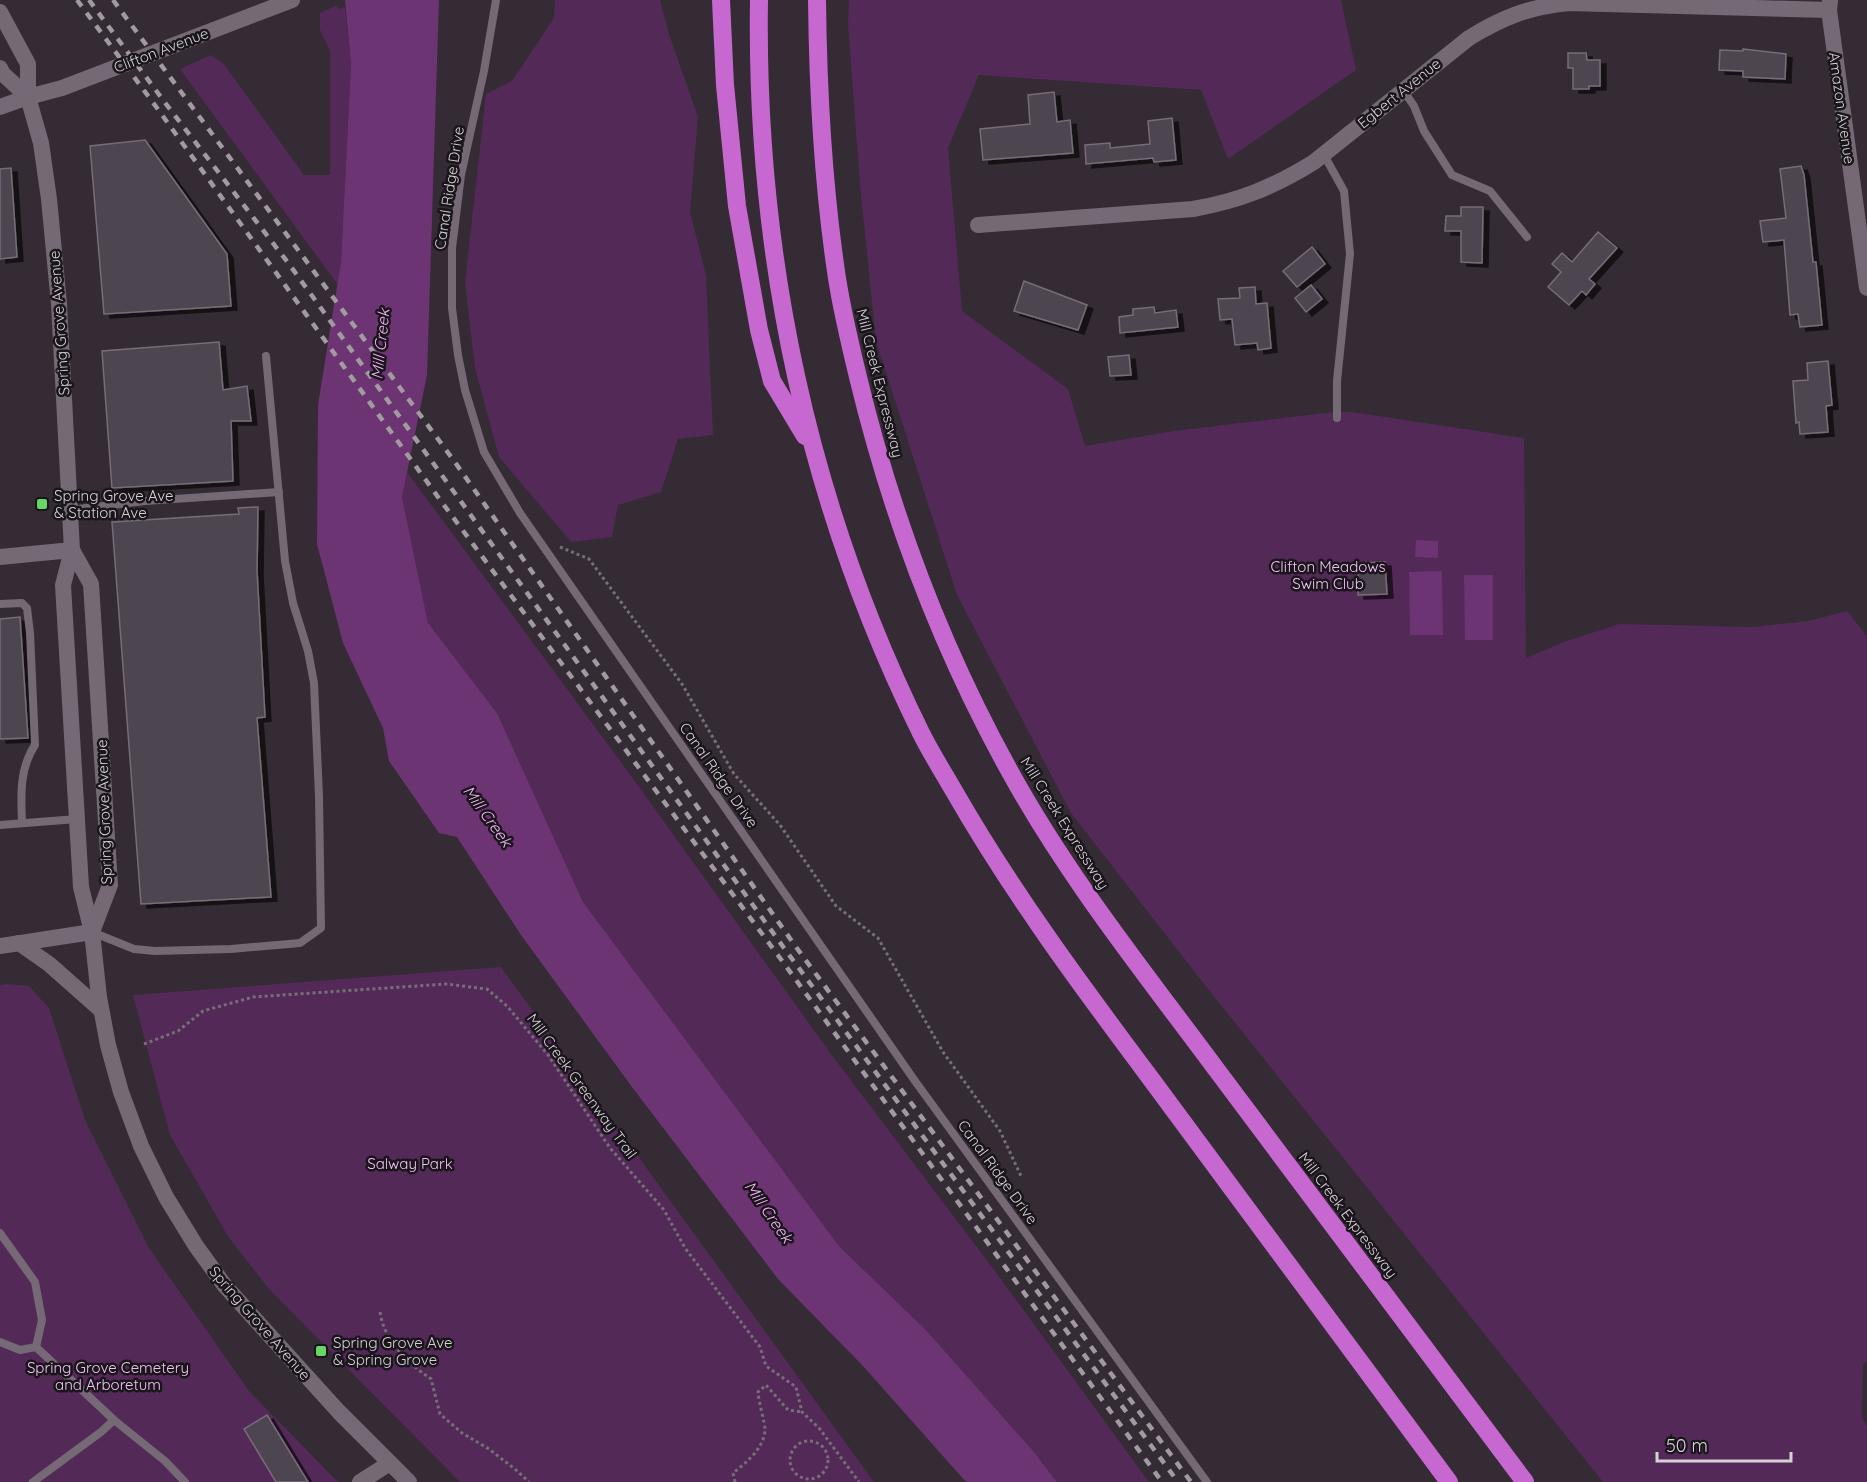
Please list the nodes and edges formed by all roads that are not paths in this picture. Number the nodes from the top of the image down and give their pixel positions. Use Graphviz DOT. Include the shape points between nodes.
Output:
graph roads {
  1 [pos="290,0"];
  2 [pos="496,0"];
  3 [pos="721,0"];
  4 [pos="759,0"];
  5 [pos="817,0"];
  6 [pos="1829,5"];
  7 [pos="0,12"];
  8 [pos="0,68"];
  9 [pos="1403,90"];
  10 [pos="28,97"];
  11 [pos="0,107"];
  12 [pos="1324,154"];
  13 [pos="978,225"];
  14 [pos="1527,237"];
  15 [pos="1867,288"];
  16 [pos="266,356"];
  17 [pos="1337,417"];
  18 [pos="814,450"];
  19 [pos="279,492"];
  20 [pos="70,510"];
  21 [pos="72,550"];
  22 [pos="0,557"];
  23 [pos="0,604"];
  24 [pos="76,819"];
  25 [pos="22,823"];
  26 [pos="0,825"];
  27 [pos="92,932"];
  28 [pos="19,943"];
  29 [pos="0,946"];
  30 [pos="101,1010"];
  31 [pos="0,1233"];
  32 [pos="0,1342"];
  33 [pos="36,1347"];
  34 [pos="114,1420"];
  35 [pos="390,1463"];
  36 [pos="33,1482"];
  37 [pos="185,1482"];
  38 [pos="360,1482"];
  39 [pos="409,1482"];
  40 [pos="1207,1482"];
  41 [pos="1449,1482"];
  42 [pos="1525,1482"];
  1 -- 10 [label="main road, Clifton Avenue" via="62,88"];
  2 -- 40 [label="lane, Canal Ridge Drive" via="452,248 452,309 458,355 484,452 541,543 915,1081"];
  3 -- 18 [label="highway" via="737,206 759,330 772,381"];
  4 -- 18 [label="highway" via="759,78 767,198 790,352"];
  5 -- 42 [label="highway, Mill Creek Expressway" via="821,136 837,281 850,346 903,533 977,706 1035,815 1114,932"];
  6 -- 9 [label="main road, Egbert Avenue" via="1544,5 1494,22"];
  6 -- 15 [label="main road, Amazon Avenue"];
  7 -- 10 [label="main road, Spring Grove Avenue" via="28,64"];
  8 -- 10 [label="main road"];
  9 -- 12 [label="main road, Egbert Avenue"];
  9 -- 14 [label="lane" via="1452,175 1490,191"];
  10 -- 11 [label="main road, Clifton Avenue"];
  10 -- 20 [label="main road, Spring Grove Avenue" via="41,143 49,199"];
  12 -- 13 [label="main road, Egbert Avenue" via="1256,193 1193,210"];
  12 -- 17 [label="lane" via="1344,191 1350,254"];
  16 -- 19 [label="lane"];
  18 -- 41 [label="highway" via="843,548 880,645 922,736 1009,883"];
  19 -- 20 [label="lane"];
  19 -- 27 [label="lane" via="285,561 314,683 321,928 300,943 155,951 134,949"];
  20 -- 21 [label="main road, Spring Grove Avenue"];
  21 -- 22 [label="main road"];
  21 -- 24 [label="main road, Spring Grove Avenue" via="63,585"];
  21 -- 27 [label="main road, Spring Grove Avenue" via="92,584 110,885"];
  23 -- 25 [label="lane" via="22,603 27,608 30,633 35,745 22,777"];
  24 -- 25 [label="lane"];
  24 -- 27 [label="main road, Spring Grove Avenue" via="81,887"];
  25 -- 26 [label="lane"];
  27 -- 28 [label="main road"];
  27 -- 30 [label="main road, Spring Grove Avenue"];
  28 -- 29 [label="main road"];
  28 -- 30 [label="main road"];
  30 -- 35 [label="main road, Spring Grove Avenue" via="121,1092 141,1146 196,1246 225,1286"];
  31 -- 33 [label="lane" via="35,1282 42,1320"];
  32 -- 33 [label="lane" via="20,1350"];
  33 -- 34 [label="lane"];
  34 -- 36 [label="lane"];
  34 -- 37 [label="lane"];
  35 -- 38 [label="main road"];
  35 -- 39 [label="main road, Spring Grove Avenue"];
}
